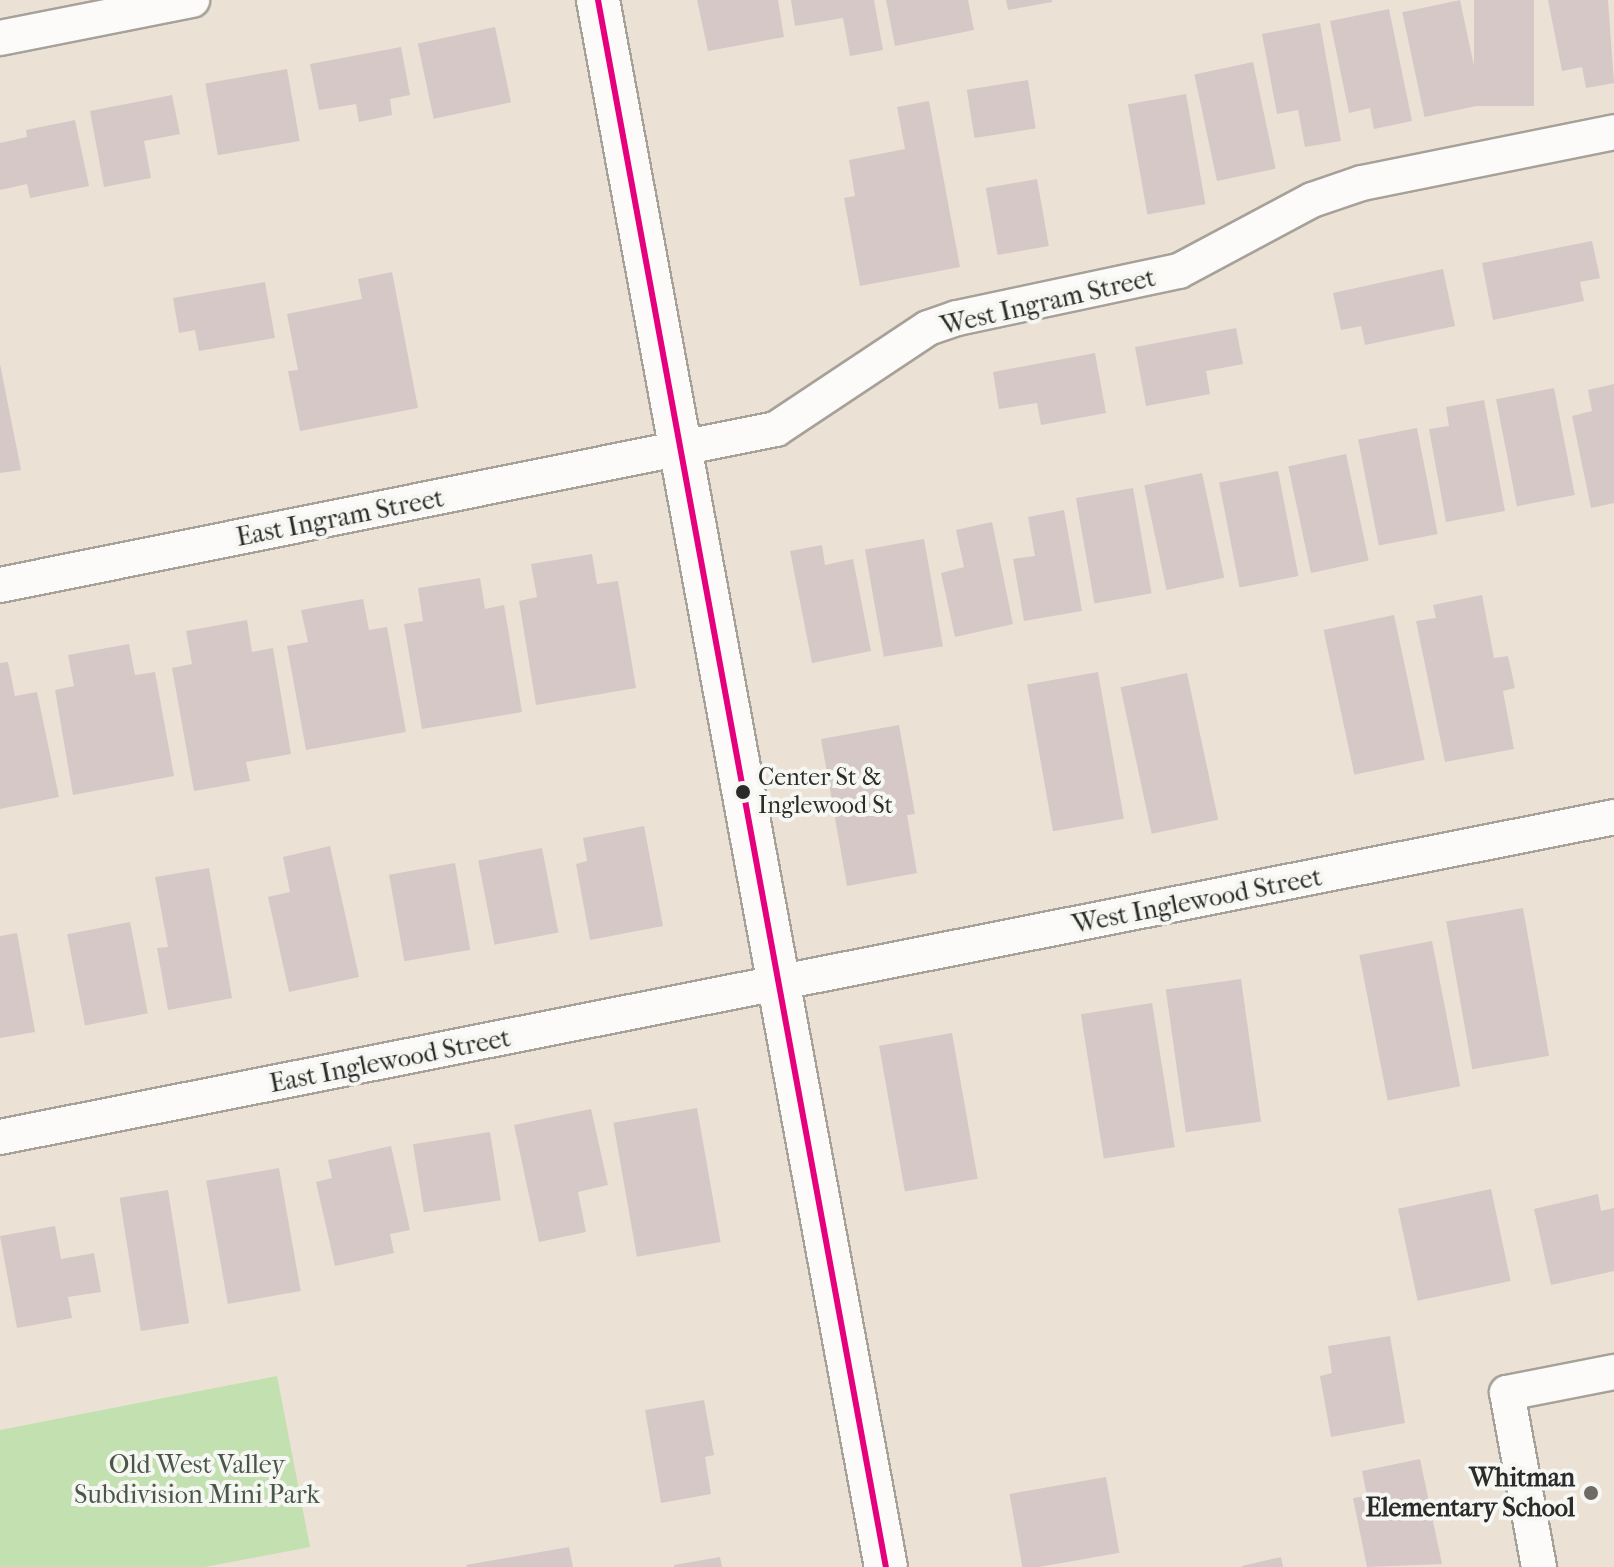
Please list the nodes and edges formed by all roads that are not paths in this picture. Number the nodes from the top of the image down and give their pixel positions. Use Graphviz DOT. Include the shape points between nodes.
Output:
graph roads {
  1 [pos="192,0"];
  2 [pos="598,0"];
  3 [pos="0,38"];
  4 [pos="1614,132"];
  5 [pos="679,451"];
  6 [pos="0,585"];
  7 [pos="1614,817"];
  8 [pos="779,985"];
  9 [pos="0,1137"];
  10 [pos="1614,1372"];
  11 [pos="886,1567"];
  12 [pos="1539,1567"];
  1 -- 3 [label="street"];
  2 -- 5 [label="street"];
  4 -- 5 [label="street, West Ingram Street" via="1362,183 1312,200 1179,271 957,318 928,328 776,429"];
  5 -- 6 [label="street, East Ingram Street"];
  5 -- 8 [label="street"];
  7 -- 8 [label="street, West Inglewood Street"];
  8 -- 9 [label="street, East Inglewood Street"];
  8 -- 11 [label="street"];
  10 -- 12 [label="street" via="1507,1393"];
}
